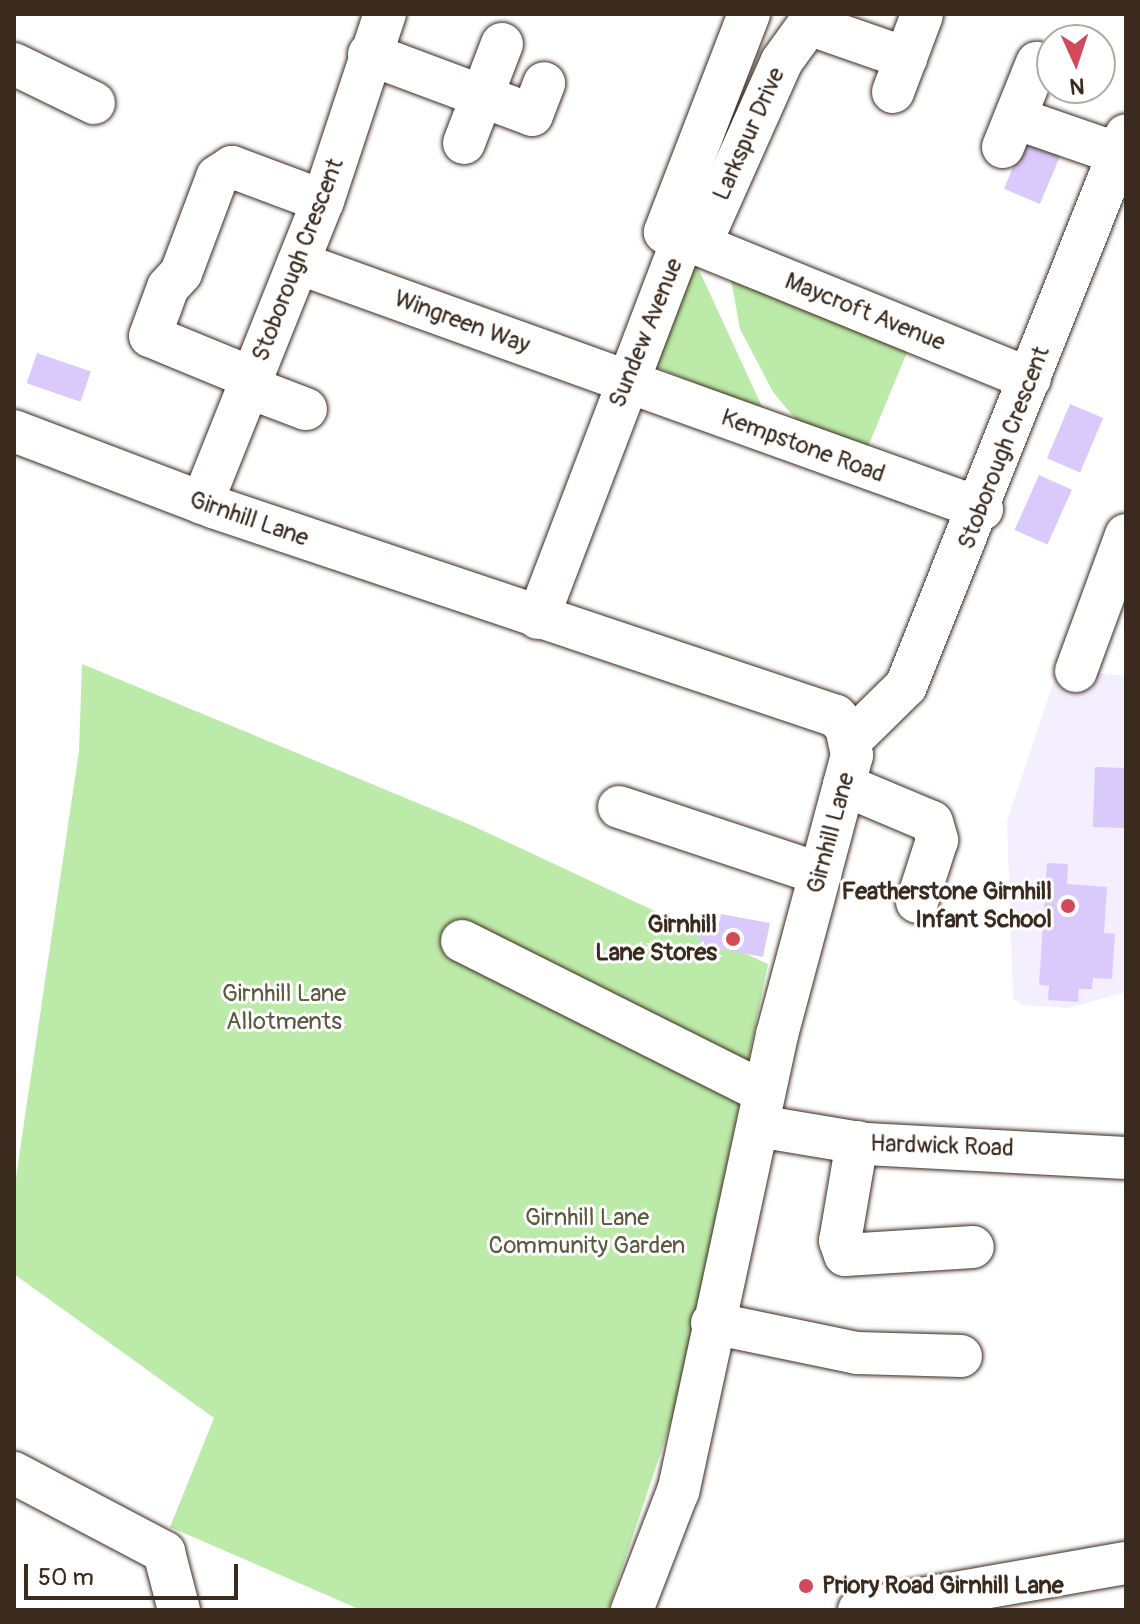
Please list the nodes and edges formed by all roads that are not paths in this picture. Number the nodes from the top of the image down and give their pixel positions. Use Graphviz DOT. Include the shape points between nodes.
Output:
graph roads {
  1 [pos="385,14"];
  2 [pos="749,14"];
  3 [pos="922,15"];
  4 [pos="813,20"];
  5 [pos="502,44"];
  6 [pos="369,54"];
  7 [pos="14,64"];
  8 [pos="1036,66"];
  9 [pos="544,83"];
  10 [pos="482,96"];
  11 [pos="94,103"];
  12 [pos="464,143"];
  13 [pos="1123,144"];
  14 [pos="323,201"];
  15 [pos="692,242"];
  16 [pos="298,263"];
  17 [pos="1030,379"];
  18 [pos="626,381"];
  19 [pos="250,383"];
  20 [pos="306,409"];
  21 [pos="14,431"];
  22 [pos="202,503"];
  23 [pos="982,509"];
  24 [pos="1126,535"];
  25 [pos="538,618"];
  26 [pos="1076,671"];
  27 [pos="850,741"];
  28 [pos="844,785"];
  29 [pos="619,807"];
  30 [pos="820,874"];
  31 [pos="917,902"];
  32 [pos="462,941"];
  33 [pos="761,1109"];
  34 [pos="857,1142"];
  35 [pos="1126,1158"];
  36 [pos="973,1247"];
  37 [pos="712,1323"];
  38 [pos="961,1356"];
  39 [pos="14,1473"];
  40 [pos="1126,1563"];
  41 [pos="870,1609"];
  42 [pos="179,1610"];
  43 [pos="632,1610"];
  1 -- 6 [label="street, Stoborough Crescent"];
  2 -- 15 [label="street, Sundew Avenue" via="665,232"];
  3 -- 4 [label="street" via="900,75"];
  4 -- 15 [label="street, Larkspur Drive" via="782,61"];
  5 -- 10 [label="street"];
  6 -- 10 [label="street"];
  6 -- 14 [label="street, Stoborough Crescent" via="368,78"];
  7 -- 11 [label="street"];
  8 -- 13 [label="street" via="1009,133"];
  9 -- 10 [label="street" via="532,115"];
  10 -- 12 [label="street"];
  13 -- 17 [label="street, Stoborough Crescent"];
  14 -- 16 [label="street, Stoborough Crescent"];
  14 -- 19 [label="street" via="232,167 217,177 181,273 168,287 150,336"];
  15 -- 17 [label="street, Maycroft Avenue"];
  15 -- 18 [label="street, Sundew Avenue"];
  16 -- 18 [label="street, Wingreen Way"];
  16 -- 19 [label="street, Stoborough Crescent"];
  17 -- 23 [label="street, Stoborough Crescent"];
  18 -- 23 [label="street, Kempstone Road"];
  18 -- 25 [label="street, Sundew Avenue"];
  19 -- 20 [label="street"];
  19 -- 22 [label="street, Stoborough Crescent"];
  21 -- 22 [label="street, Girnhill Lane"];
  22 -- 25 [label="street, Girnhill Lane"];
  23 -- 27 [label="street, Stoborough Crescent" via="906,686"];
  24 -- 26 [label="street"];
  25 -- 27 [label="street, Girnhill Lane" via="836,716"];
  27 -- 28 [label="street, Girnhill Lane"];
  28 -- 30 [label="street, Girnhill Lane"];
  28 -- 31 [label="street" via="932,822 937,840"];
  29 -- 30 [label="street"];
  30 -- 33 [label="street, Girnhill Lane"];
  32 -- 33 [label="street, Hardwick Road"];
  33 -- 34 [label="street, Hardwick Road"];
  33 -- 37 [label="street, Girnhill Lane"];
  34 -- 35 [label="street, Hardwick Road"];
  34 -- 36 [label="street" via="840,1241 845,1255"];
  37 -- 38 [label="street" via="857,1353"];
  37 -- 43 [label="street, Girnhill Lane" via="678,1491"];
  39 -- 42 [label="street" via="164,1552"];
  40 -- 41 [label="street"];
}
